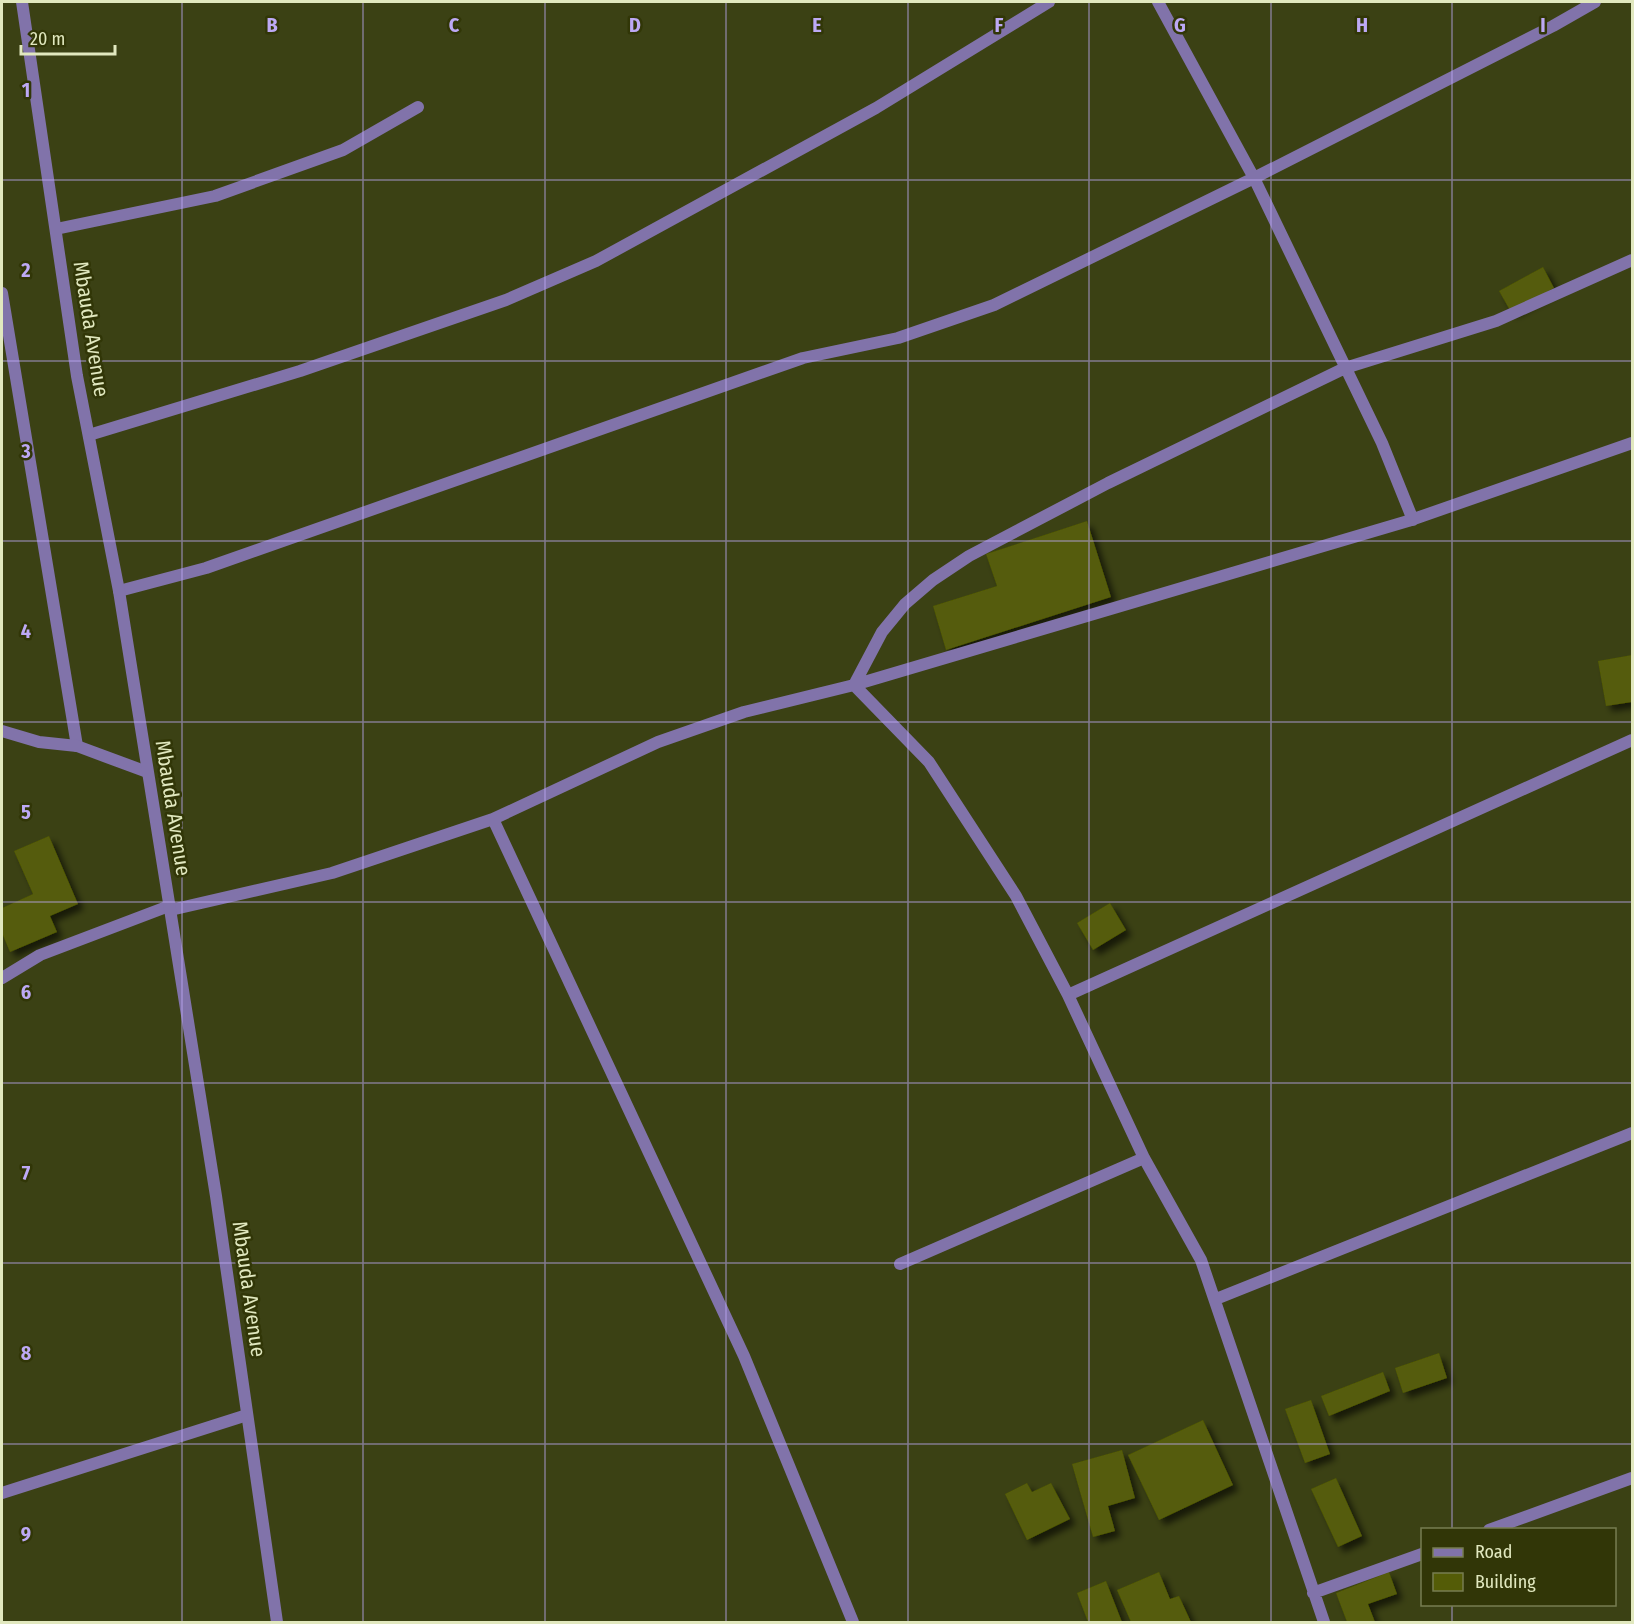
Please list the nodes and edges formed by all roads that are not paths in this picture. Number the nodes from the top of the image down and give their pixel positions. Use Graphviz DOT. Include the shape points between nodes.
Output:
graph roads {
  1 [pos="22,2"];
  2 [pos="1049,2"];
  3 [pos="1158,2"];
  4 [pos="1595,2"];
  5 [pos="418,107"];
  6 [pos="1254,178"];
  7 [pos="56,229"];
  8 [pos="1632,260"];
  9 [pos="2,293"];
  10 [pos="1345,368"];
  11 [pos="89,435"];
  12 [pos="1632,443"];
  13 [pos="1413,520"];
  14 [pos="119,591"];
  15 [pos="854,685"];
  16 [pos="2,731"];
  17 [pos="1632,740"];
  18 [pos="77,746"];
  19 [pos="147,772"];
  20 [pos="493,819"];
  21 [pos="169,906"];
  22 [pos="2,978"];
  23 [pos="1068,995"];
  24 [pos="1632,1133"];
  25 [pos="1144,1158"];
  26 [pos="900,1264"];
  27 [pos="1216,1299"];
  28 [pos="247,1415"];
  29 [pos="1632,1478"];
  30 [pos="2,1493"];
  31 [pos="1494,1528"];
  32 [pos="1421,1554"];
  33 [pos="1313,1593"];
  34 [pos="277,1623"];
  35 [pos="853,1623"];
  36 [pos="1324,1623"];
  1 -- 7 [label="street, Mbauda Avenue"];
  2 -- 11 [label="street" via="866,114 597,261 507,300 311,367"];
  3 -- 6 [label="street"];
  4 -- 6 [label="street"];
  5 -- 7 [label="street" via="343,150 215,196"];
  6 -- 10 [label="street"];
  6 -- 14 [label="street" via="994,305 898,338 803,358 207,568"];
  7 -- 11 [label="street, Mbauda Avenue"];
  8 -- 10 [label="street" via="1496,321"];
  9 -- 18 [label="street"];
  10 -- 13 [label="street" via="1383,443"];
  10 -- 15 [label="street" via="1108,483 960,562 905,604 882,632"];
  11 -- 14 [label="street, Mbauda Avenue"];
  12 -- 13 [label="street"];
  13 -- 15 [label="street"];
  14 -- 19 [label="street, Mbauda Avenue"];
  15 -- 20 [label="street" via="744,712 658,742"];
  15 -- 23 [label="street" via="929,762 1016,896"];
  16 -- 18 [label="street" via="39,742"];
  17 -- 23 [label="street"];
  18 -- 19 [label="street"];
  19 -- 21 [label="street, Mbauda Avenue"];
  20 -- 21 [label="street" via="332,873 175,909"];
  20 -- 35 [label="street" via="744,1356"];
  21 -- 22 [label="street" via="40,955"];
  21 -- 28 [label="street, Mbauda Avenue"];
  23 -- 25 [label="street"];
  24 -- 27 [label="street"];
  25 -- 26 [label="street"];
  25 -- 27 [label="street" via="1201,1260"];
  27 -- 33 [label="street"];
  28 -- 30 [label="street"];
  28 -- 34 [label="street, Mbauda Avenue"];
  29 -- 31 [label="street"];
  32 -- 33 [label="street"];
  33 -- 36 [label="street"];
}
